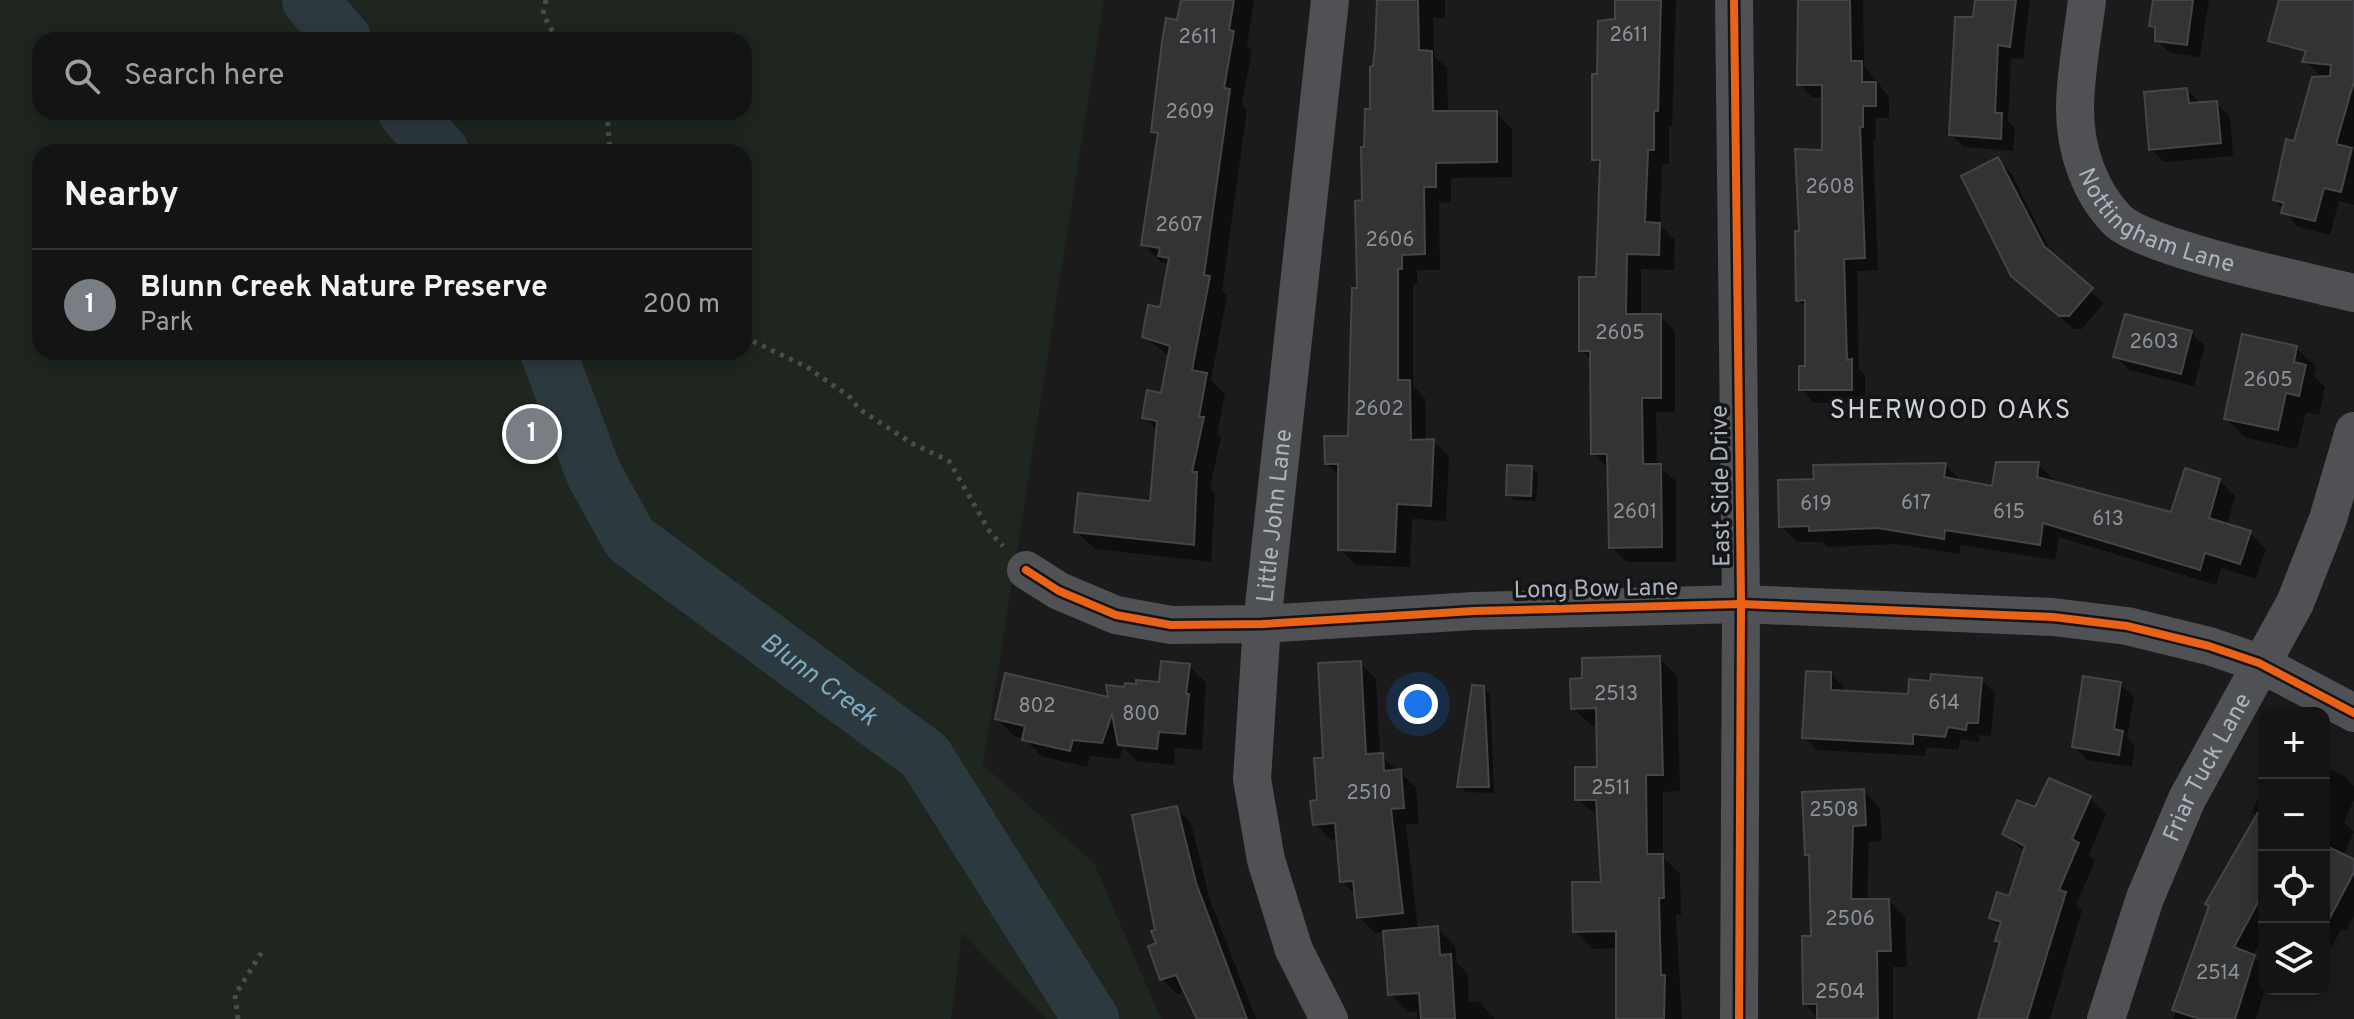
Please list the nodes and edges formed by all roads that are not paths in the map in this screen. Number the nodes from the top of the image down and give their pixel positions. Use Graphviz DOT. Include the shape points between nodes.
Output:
graph roads {
  1 [pos="1330,0"];
  2 [pos="1734,0"];
  3 [pos="2087,0"];
  4 [pos="2354,293"];
  5 [pos="2354,431"];
  6 [pos="1026,570"];
  7 [pos="1741,604"];
  8 [pos="1262,624"];
  9 [pos="2259,663"];
  10 [pos="2354,713"];
  11 [pos="1329,1019"];
  12 [pos="1739,1019"];
  13 [pos="2106,1019"];
  1 -- 8 [label="street, Little John Lane"];
  2 -- 7 [label="street, East Side Drive"];
  3 -- 4 [label="street, Nottingham Lane" via="2075,109 2080,153 2095,191 2119,221 2151,240"];
  5 -- 9 [label="street, Friar Tuck Lane" via="2295,603"];
  6 -- 8 [label="street, Long Bow Lane" via="1059,591 1116,615 1171,625"];
  7 -- 8 [label="street, Long Bow Lane" via="1474,611"];
  7 -- 9 [label="street, Long Bow Lane" via="2053,617 2127,626"];
  7 -- 12 [label="street, East Side Drive"];
  8 -- 11 [label="street, Little John Lane" via="1252,779 1266,860 1294,950"];
  9 -- 10 [label="street, Long Bow Lane"];
  9 -- 13 [label="street, Friar Tuck Lane" via="2187,799 2145,898"];
}
